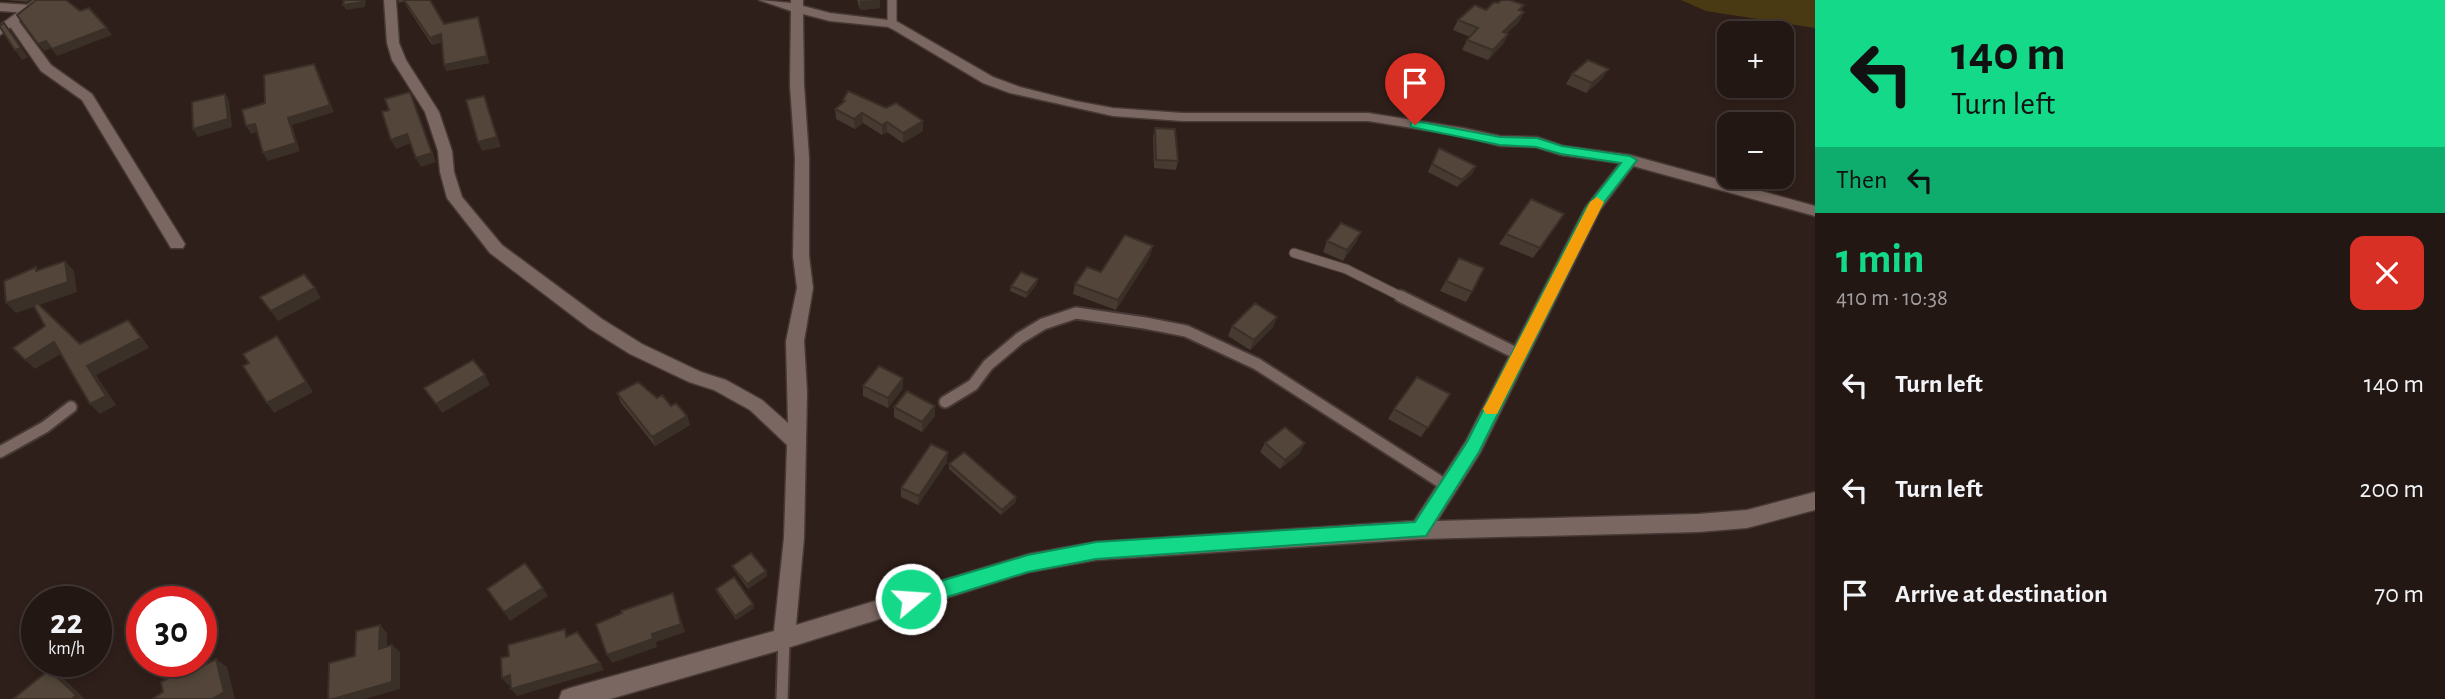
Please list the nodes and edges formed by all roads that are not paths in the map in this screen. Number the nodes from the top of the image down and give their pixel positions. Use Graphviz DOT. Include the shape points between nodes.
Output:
graph roads {
  1 [pos="42,0"];
  2 [pos="390,0"];
  3 [pos="765,0"];
  4 [pos="892,0"];
  5 [pos="796,5"];
  6 [pos="0,7"];
  7 [pos="30,9"];
  8 [pos="13,22"];
  9 [pos="892,24"];
  10 [pos="0,31"];
  11 [pos="1630,160"];
  12 [pos="1815,211"];
  13 [pos="177,244"];
  14 [pos="1294,253"];
  15 [pos="1518,354"];
  16 [pos="945,402"];
  17 [pos="71,407"];
  18 [pos="796,442"];
  19 [pos="0,452"];
  20 [pos="1447,486"];
  21 [pos="1815,501"];
  22 [pos="1420,530"];
  23 [pos="784,639"];
  24 [pos="570,699"];
  25 [pos="782,699"];
  1 -- 7 [label="street"];
  2 -- 18 [label="street" via="393,43 432,112 454,198 496,249 636,349 757,405"];
  3 -- 5 [label="street"];
  4 -- 9 [label="lane"];
  5 -- 9 [label="street"];
  5 -- 18 [label="street" via="805,288 795,341"];
  6 -- 7 [label="street"];
  7 -- 8 [label="street"];
  8 -- 10 [label="street"];
  8 -- 13 [label="street" via="46,68 87,97"];
  9 -- 11 [label="street" via="988,80 1088,107 1182,117 1368,117"];
  11 -- 12 [label="street"];
  11 -- 15 [label="street" via="1593,208"];
  14 -- 15 [label="lane" via="1346,269"];
  15 -- 20 [label="street" via="1473,447"];
  16 -- 20 [label="lane" via="973,385 988,365 1042,324 1076,313 1158,326 1186,331 1256,364"];
  17 -- 19 [label="lane"];
  18 -- 23 [label="street" via="794,538"];
  20 -- 22 [label="street"];
  21 -- 22 [label="street" via="1747,519 1698,523"];
  22 -- 23 [label="street" via="1096,551 1008,569"];
  23 -- 24 [label="street"];
  23 -- 25 [label="lane"];
}
